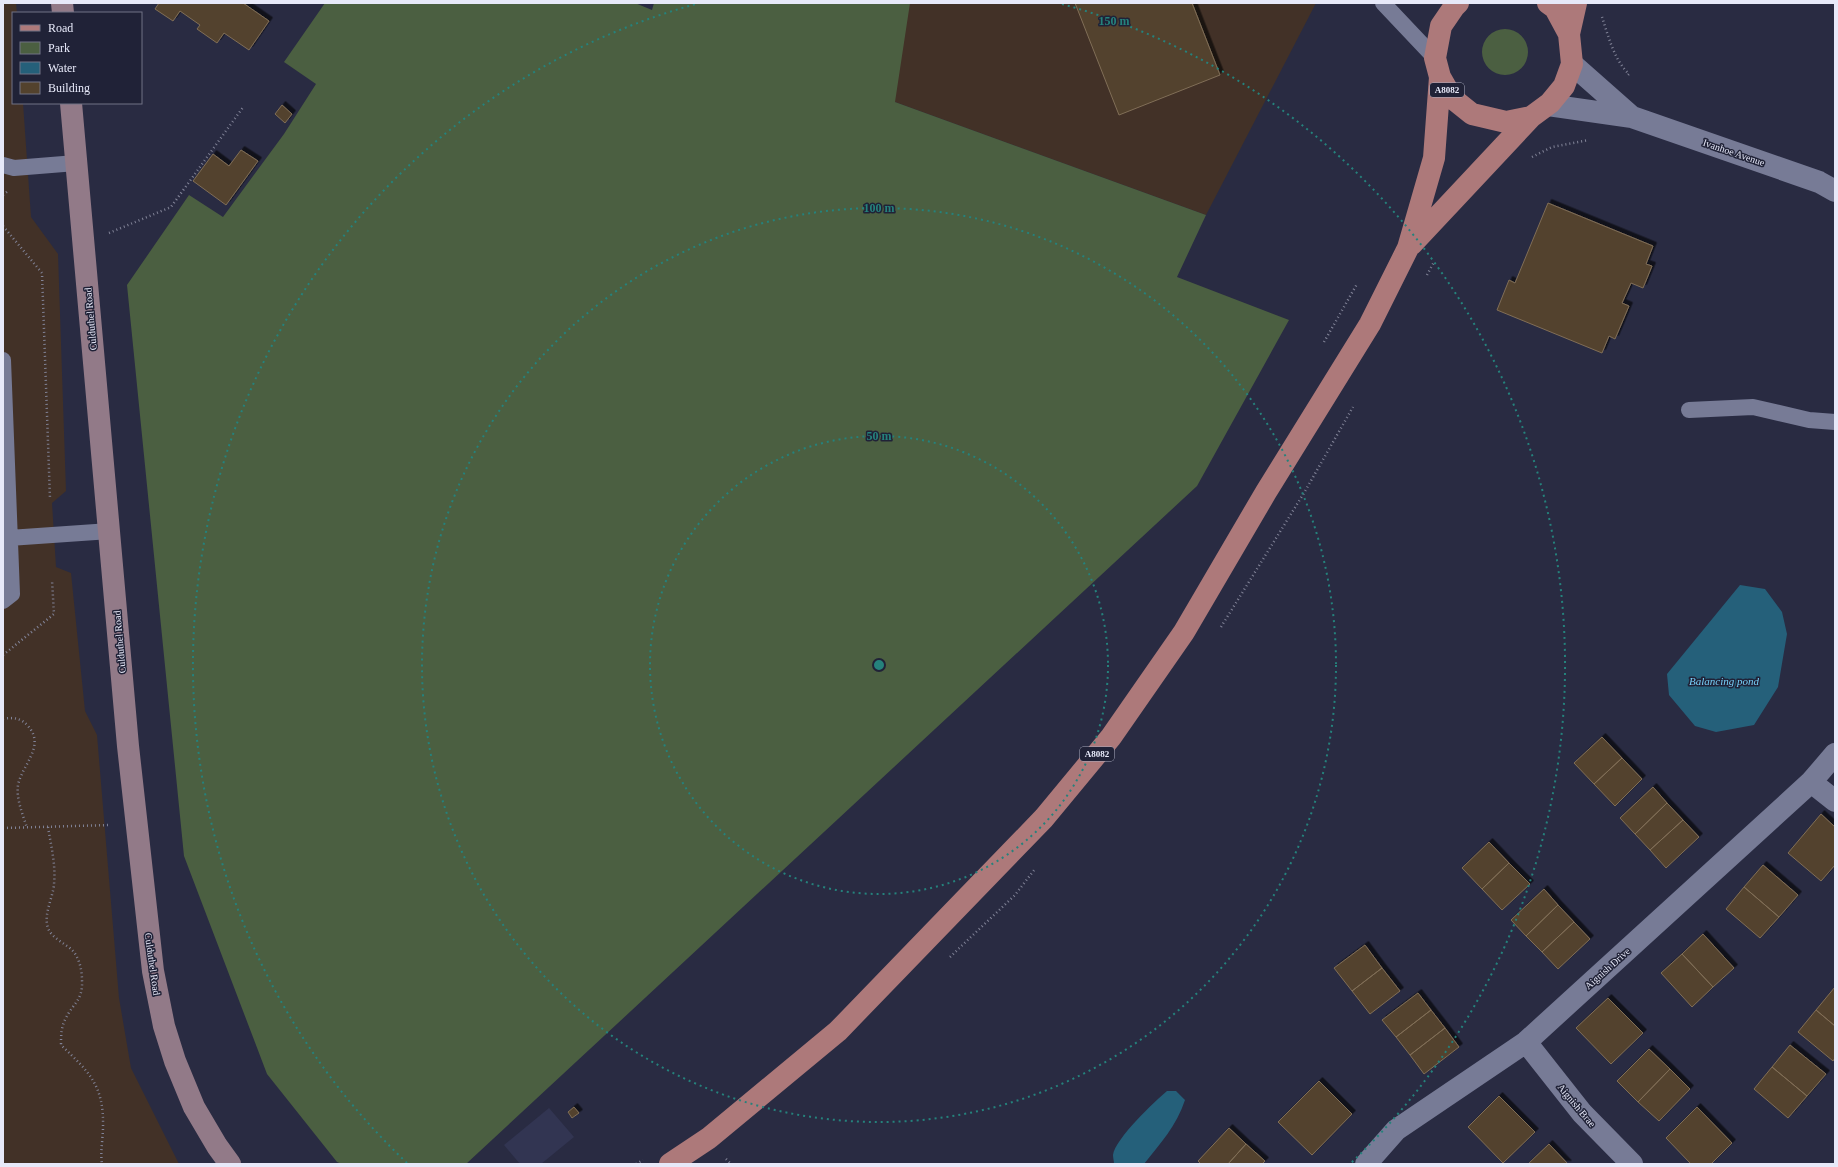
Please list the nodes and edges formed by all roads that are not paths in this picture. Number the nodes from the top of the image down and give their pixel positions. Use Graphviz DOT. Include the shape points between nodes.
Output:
graph roads {
  1 [pos="1383,3"];
  2 [pos="1458,3"];
  3 [pos="1548,3"];
  4 [pos="1576,3"];
  5 [pos="1569,34"];
  6 [pos="1572,64"];
  7 [pos="1437,67"];
  8 [pos="71,104"];
  9 [pos="1539,111"];
  10 [pos="1632,117"];
  11 [pos="76,163"];
  12 [pos="3,164"];
  13 [pos="1835,191"];
  14 [pos="1408,248"];
  15 [pos="3,360"];
  16 [pos="1689,410"];
  17 [pos="1835,422"];
  18 [pos="110,531"];
  19 [pos="9,538"];
  20 [pos="3,601"];
  21 [pos="1835,754"];
  22 [pos="1811,782"];
  23 [pos="1835,801"];
  24 [pos="1526,1042"];
  25 [pos="230,1164"];
  26 [pos="670,1164"];
  27 [pos="1366,1164"];
  28 [pos="1632,1164"];
  1 -- 7 [label="lane"];
  2 -- 7 [label="main road, A8082" via="1441,26"];
  3 -- 5 [label="main road, A8082" via="1555,8"];
  4 -- 5 [label="main road, A8082"];
  5 -- 6 [label="main road, A8082"];
  6 -- 9 [label="main road, A8082" via="1564,86"];
  6 -- 10 [label="street, Ivanhoe Avenue"];
  7 -- 9 [label="main road, A8082" via="1452,98 1472,114 1506,122"];
  7 -- 14 [label="main road, A8082" via="1434,158"];
  8 -- 11 [label="main road, Culduthel Road"];
  9 -- 10 [label="street, Ivanhoe Avenue"];
  9 -- 14 [label="main road, A8082"];
  10 -- 13 [label="street, Ivanhoe Avenue" via="1819,182"];
  11 -- 12 [label="lane" via="14,168"];
  11 -- 18 [label="main road, Culduthel Road"];
  14 -- 26 [label="main road, A8082" via="1370,324 1266,492 1184,632 1111,737 1044,818 838,1031 710,1138"];
  15 -- 19 [label="lane"];
  16 -- 17 [label="lane" via="1753,407 1809,420"];
  18 -- 19 [label="lane"];
  18 -- 25 [label="main road, Culduthel Road" via="153,971 164,1026 194,1107"];
  19 -- 20 [label="lane" via="12,594"];
  21 -- 22 [label="street, Aignish Drive"];
  22 -- 23 [label="street"];
  22 -- 24 [label="street, Aignish Drive"];
  24 -- 27 [label="street, Aignish Drive" via="1396,1130"];
  24 -- 28 [label="street, Aignish Brae" via="1582,1113"];
}
